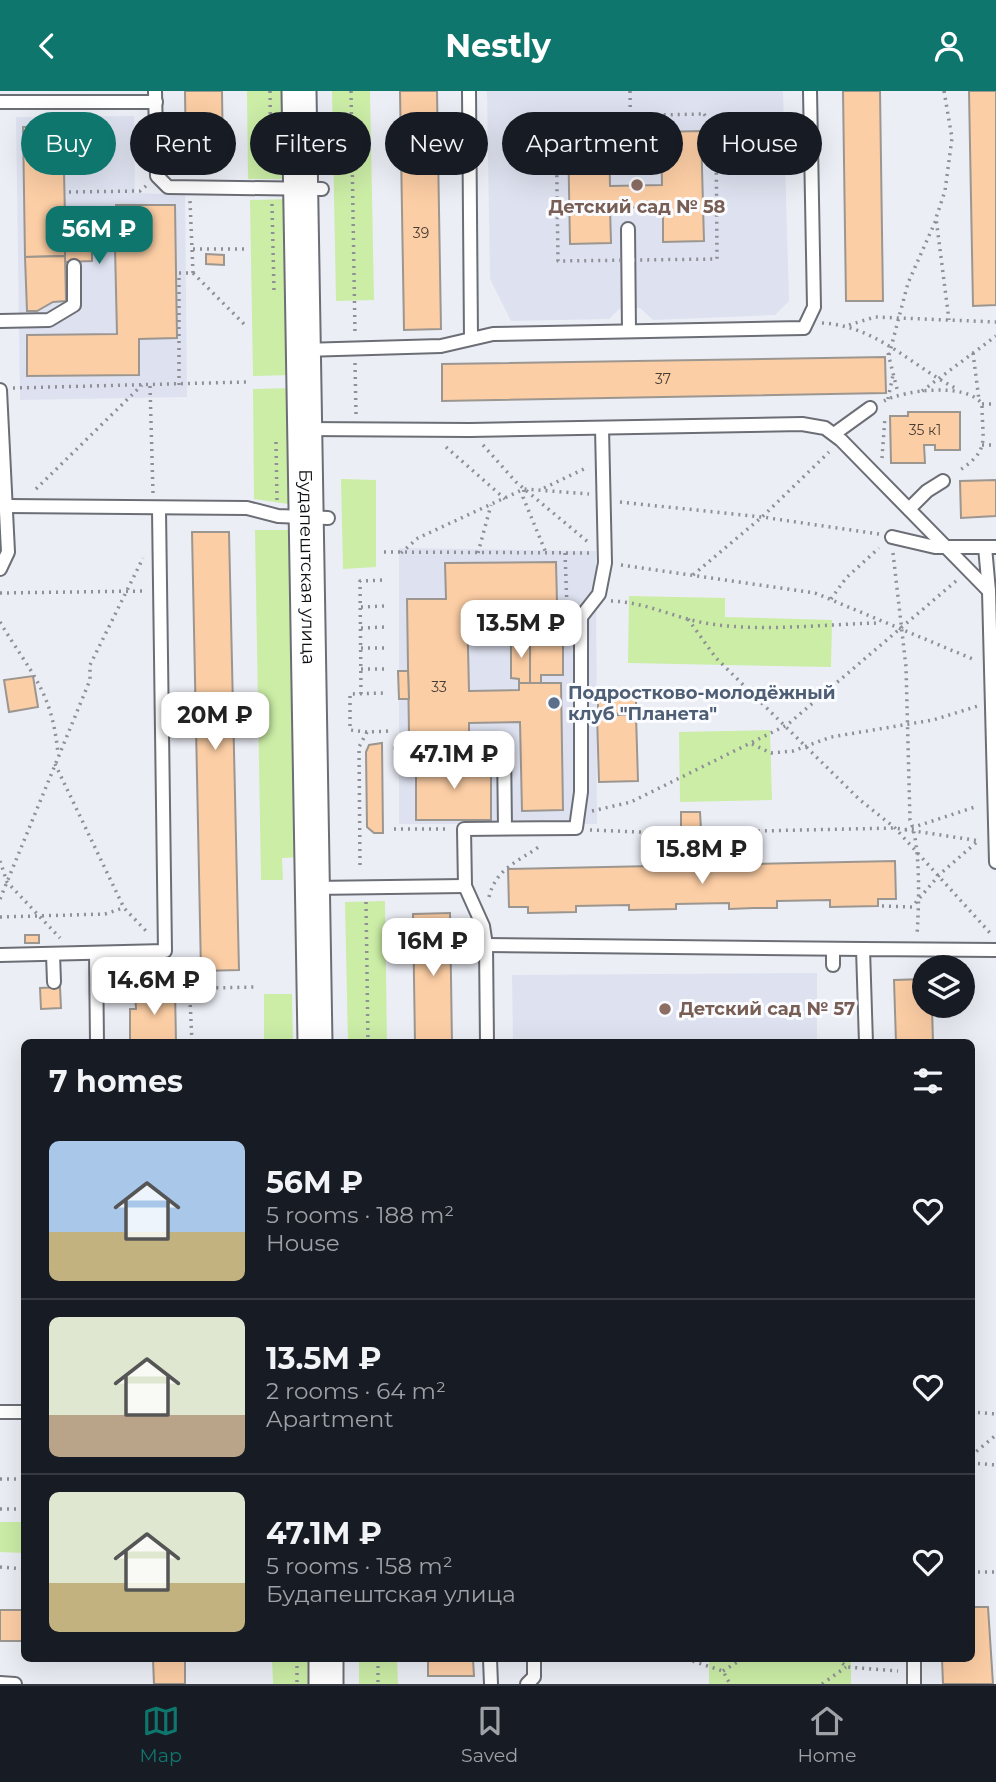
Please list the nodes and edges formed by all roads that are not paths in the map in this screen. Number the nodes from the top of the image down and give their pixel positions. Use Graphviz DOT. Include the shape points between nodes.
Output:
graph roads {
  1 [pos="299,91"];
  2 [pos="321,91"];
  3 [pos="469,91"];
  4 [pos="810,91"];
  5 [pos="155,96"];
  6 [pos="0,102"];
  7 [pos="292,189"];
  8 [pos="628,229"];
  9 [pos="74,266"];
  10 [pos="484,309"];
  11 [pos="471,313"];
  12 [pos="0,321"];
  13 [pos="629,331"];
  14 [pos="471,338"];
  15 [pos="314,350"];
  16 [pos="1,393"];
  17 [pos="870,408"];
  18 [pos="602,428"];
  19 [pos="302,432"];
  20 [pos="836,438"];
  21 [pos="943,481"];
  22 [pos="13,506"];
  23 [pos="909,509"];
  24 [pos="157,510"];
  25 [pos="317,518"];
  26 [pos="892,537"];
  27 [pos="947,546"];
  28 [pos="991,547"];
  29 [pos="0,569"];
  30 [pos="989,591"];
  31 [pos="504,747"];
  32 [pos="995,804"];
  33 [pos="505,828"];
  34 [pos="996,845"];
  35 [pos="996,862"];
  36 [pos="465,886"];
  37 [pos="337,888"];
  38 [pos="486,945"];
  39 [pos="833,949"];
  40 [pos="863,949"];
  41 [pos="996,950"];
  42 [pos="96,953"];
  43 [pos="53,954"];
  44 [pos="0,955"];
  45 [pos="833,965"];
  46 [pos="54,982"];
  47 [pos="97,1039"];
  48 [pos="316,1039"];
  49 [pos="337,1039"];
  50 [pos="487,1039"];
  51 [pos="866,1039"];
  52 [pos="0,1412"];
  53 [pos="21,1412"];
  54 [pos="326,1662"];
  55 [pos="347,1662"];
  56 [pos="490,1662"];
  57 [pos="534,1662"];
  58 [pos="0,1683"];
  59 [pos="15,1684"];
  60 [pos="326,1684"];
  61 [pos="348,1684"];
  62 [pos="491,1684"];
  63 [pos="527,1684"];
  1 -- 7 [label="street, Будапештская улица"];
  2 -- 7 [label="street, Будапештская улица"];
  3 -- 11 [label="lane"];
  4 -- 13 [label="lane" via="814,307 804,328"];
  5 -- 6 [label="lane"];
  5 -- 7 [label="lane" via="157,176 168,187"];
  7 -- 15 [label="street, Будапештская улица"];
  8 -- 13 [label="lane"];
  9 -- 12 [label="lane" via="74,305 49,320"];
  10 -- 11 [label="lane"];
  11 -- 14 [label="lane"];
  13 -- 14 [label="lane"];
  14 -- 15 [label="lane" via="441,346"];
  15 -- 19 [label="street, Будапештская улица"];
  16 -- 22 [label="lane"];
  17 -- 20 [label="lane"];
  18 -- 19 [label="lane"];
  18 -- 20 [label="lane" via="802,424 825,428"];
  18 -- 33 [label="lane" via="610,501 599,594 581,617 581,792 576,822 560,828"];
  19 -- 25 [label="street, Будапештская улица"];
  20 -- 23 [label="lane"];
  21 -- 23 [label="lane"];
  22 -- 24 [label="lane"];
  22 -- 29 [label="lane" via="8,552"];
  23 -- 27 [label="lane"];
  24 -- 25 [label="lane" via="247,508 278,516"];
  24 -- 42 [label="lane" via="165,951"];
  25 -- 37 [label="street, Будапештская улица"];
  26 -- 27 [label="lane"];
  27 -- 28 [label="lane"];
  27 -- 30 [label="lane"];
  28 -- 30 [label="lane"];
  30 -- 32 [label="lane"];
  31 -- 33 [label="lane"];
  32 -- 34 [label="lane"];
  33 -- 36 [label="lane" via="464,829"];
  34 -- 35 [label="lane"];
  36 -- 37 [label="lane"];
  36 -- 38 [label="lane" via="483,926"];
  37 -- 48 [label="street, Будапештская улица"];
  37 -- 49 [label="street, Будапештская улица"];
  38 -- 39 [label="lane"];
  38 -- 50 [label="lane"];
  39 -- 40 [label="lane"];
  39 -- 45 [label="lane"];
  40 -- 41 [label="lane"];
  40 -- 51 [label="lane"];
  42 -- 43 [label="lane"];
  42 -- 47 [label="lane"];
  43 -- 44 [label="lane"];
  43 -- 46 [label="lane"];
  52 -- 53 [label="lane"];
  54 -- 60 [label="street"];
  55 -- 61 [label="street"];
  56 -- 62 [label="lane"];
  57 -- 63 [label="lane" via="534,1677"];
  58 -- 59 [label="lane"];
}
